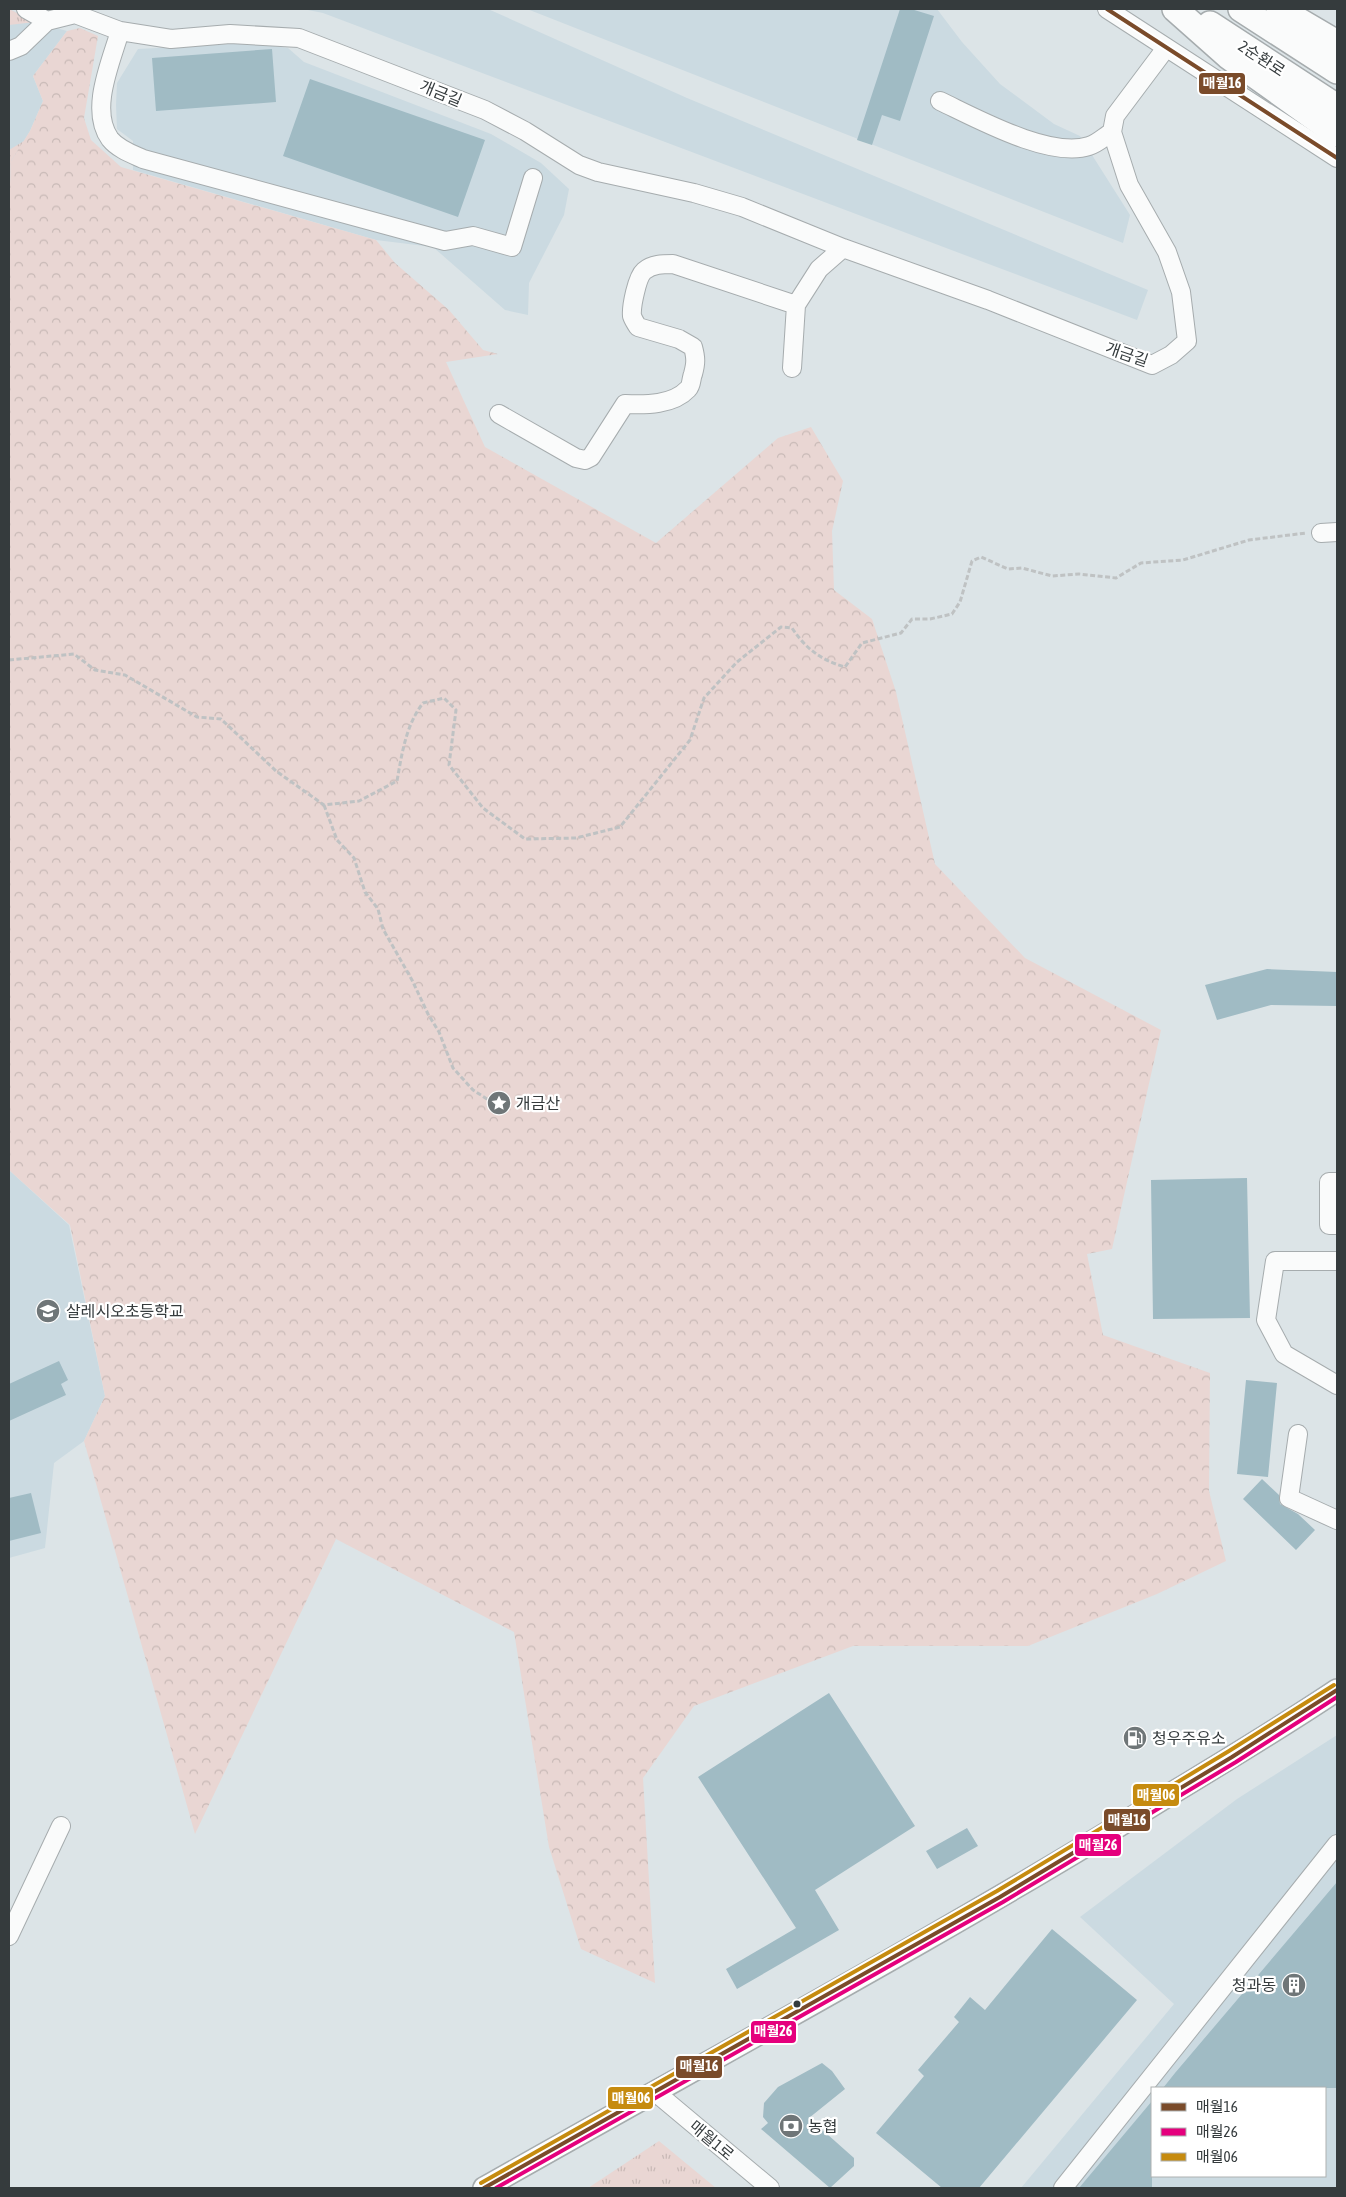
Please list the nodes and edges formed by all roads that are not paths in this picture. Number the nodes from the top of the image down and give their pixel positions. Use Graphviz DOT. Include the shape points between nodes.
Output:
graph roads {
  1 [pos="26,9"];
  2 [pos="1107,9"];
  3 [pos="1175,9"];
  4 [pos="1187,9"];
  5 [pos="1242,9"];
  6 [pos="1279,9"];
  7 [pos="47,20"];
  8 [pos="120,31"];
  9 [pos="1337,43"];
  10 [pos="1166,48"];
  11 [pos="9,51"];
  12 [pos="1337,71"];
  13 [pos="940,101"];
  14 [pos="1337,107"];
  15 [pos="1112,132"];
  16 [pos="1337,134"];
  17 [pos="1337,158"];
  18 [pos="533,178"];
  19 [pos="843,248"];
  20 [pos="796,305"];
  21 [pos="792,368"];
  22 [pos="499,414"];
  23 [pos="1337,1182"];
  24 [pos="1337,1225"];
  25 [pos="1337,1261"];
  26 [pos="1337,1385"];
  27 [pos="1298,1434"];
  28 [pos="1337,1520"];
  29 [pos="1337,1690"];
  30 [pos="61,1826"];
  31 [pos="1337,1844"];
  32 [pos="9,1936"];
  33 [pos="654,2092"];
  34 [pos="484,2188"];
  35 [pos="770,2188"];
  36 [pos="1063,2188"];
  1 -- 7 [label="street"];
  2 -- 10 [label="street"];
  3 -- 16 [label="highway" via="1228,56"];
  4 -- 14 [label="highway, 2순환로"];
  5 -- 12 [label="highway, 2순환로"];
  6 -- 9 [label="highway"];
  7 -- 8 [label="street, 개금길" via="75,14"];
  7 -- 11 [label="street" via="21,46"];
  8 -- 18 [label="street" via="100,109 111,139 143,159 445,241 473,236 512,247"];
  8 -- 19 [label="street, 개금길" via="171,39 230,34 299,38 485,110 579,165 742,207"];
  10 -- 15 [label="street" via="1115,116"];
  10 -- 17 [label="street"];
  13 -- 15 [label="street" via="1020,137 1065,149 1090,146"];
  15 -- 19 [label="street, 개금길" via="1130,185 1167,252 1181,292 1186,341 1171,355 1152,365 988,300"];
  19 -- 20 [label="street" via="819,269"];
  20 -- 21 [label="street"];
  20 -- 22 [label="street" via="673,264 650,267 642,273 636,287 632,317 638,326 693,347 697,361 690,388 663,402 625,404 585,460"];
  23 -- 24 [label="street" via="1329,1182 1329,1225"];
  25 -- 26 [label="street" via="1275,1261 1266,1320 1284,1354"];
  27 -- 28 [label="street" via="1289,1498"];
  29 -- 33 [label="main road" via="1047,1871 800,2013"];
  30 -- 32 [label="street"];
  31 -- 36 [label="street"];
  33 -- 34 [label="main road"];
  33 -- 35 [label="street, 매월1로"];
}
